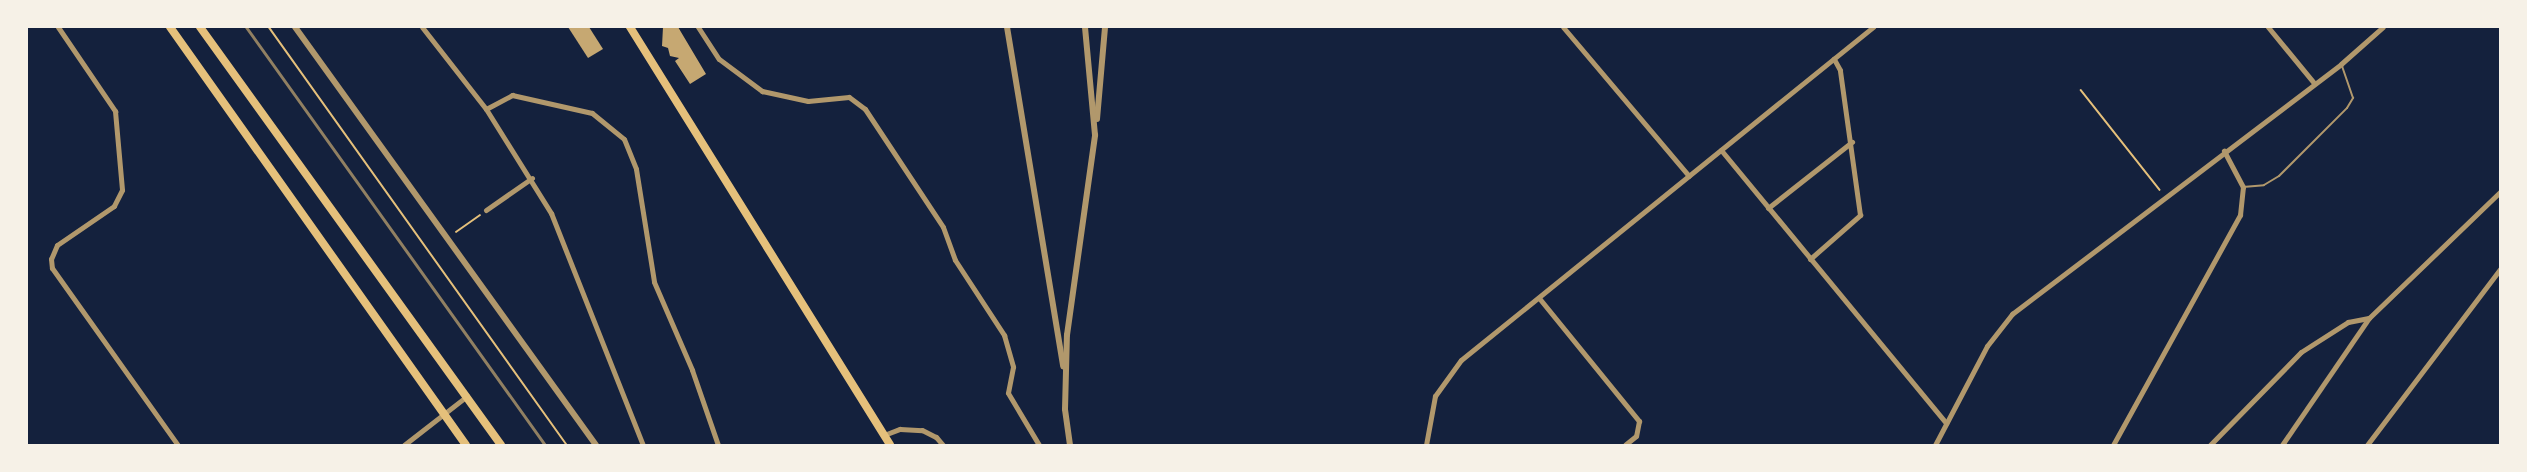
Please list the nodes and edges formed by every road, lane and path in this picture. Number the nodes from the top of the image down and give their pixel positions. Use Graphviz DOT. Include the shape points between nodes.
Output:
graph roads {
  1 [pos="58,27"];
  2 [pos="170,27"];
  3 [pos="200,27"];
  4 [pos="269,27"];
  5 [pos="295,27"];
  6 [pos="422,27"];
  7 [pos="630,27"];
  8 [pos="698,27"];
  9 [pos="1007,27"];
  10 [pos="1085,27"];
  11 [pos="1105,27"];
  12 [pos="1563,27"];
  13 [pos="1873,27"];
  14 [pos="2268,27"];
  15 [pos="2383,27"];
  16 [pos="1834,58"];
  17 [pos="2341,64"];
  18 [pos="2313,82"];
  19 [pos="2081,90"];
  20 [pos="486,109"];
  21 [pos="1095,135"];
  22 [pos="1851,142"];
  23 [pos="1721,150"];
  24 [pos="2224,151"];
  25 [pos="1689,176"];
  26 [pos="532,178"];
  27 [pos="2243,188"];
  28 [pos="2500,192"];
  29 [pos="2164,196"];
  30 [pos="1768,208"];
  31 [pos="486,210"];
  32 [pos="456,232"];
  33 [pos="1810,259"];
  34 [pos="2500,269"];
  35 [pos="1539,298"];
  36 [pos="2369,318"];
  37 [pos="1065,372"];
  38 [pos="467,396"];
  39 [pos="444,414"];
  40 [pos="1946,423"];
  41 [pos="884,435"];
  42 [pos="178,445"];
  43 [pos="404,445"];
  44 [pos="466,445"];
  45 [pos="501,445"];
  46 [pos="567,445"];
  47 [pos="596,445"];
  48 [pos="644,445"];
  49 [pos="718,445"];
  50 [pos="890,445"];
  51 [pos="943,445"];
  52 [pos="1039,445"];
  53 [pos="1070,445"];
  54 [pos="1426,445"];
  55 [pos="1625,445"];
  56 [pos="1935,445"];
  57 [pos="2113,445"];
  58 [pos="2210,445"];
  59 [pos="2282,445"];
  60 [pos="2367,445"];
  1 -- 42 [label="street" via="115,111 123,190 114,206 57,245 52,268"];
  2 -- 39 [label="main road"];
  3 -- 38 [label="main road"];
  4 -- 46 [label="path"];
  5 -- 47 [label="street"];
  6 -- 20 [label="street"];
  7 -- 41 [label="main road"];
  8 -- 52 [label="street" via="719,59 762,91 808,101 849,98 865,109 943,227 955,260 1004,335 1013,367 1008,393"];
  9 -- 37 [label="street"];
  10 -- 21 [label="street"];
  11 -- 21 [label="street"];
  12 -- 25 [label="street"];
  13 -- 16 [label="street"];
  14 -- 18 [label="street"];
  15 -- 17 [label="street"];
  16 -- 22 [label="street" via="1840,70"];
  16 -- 23 [label="street"];
  17 -- 18 [label="street"];
  17 -- 27 [label="lane" via="2353,98 2347,108 2279,176"];
  18 -- 24 [label="street"];
  19 -- 29 [label="path"];
  20 -- 26 [label="street"];
  20 -- 49 [label="street" via="504,97 592,113 624,139 636,169 651,274"];
  21 -- 37 [label="street"];
  22 -- 30 [label="street"];
  22 -- 33 [label="street" via="1860,215"];
  23 -- 25 [label="street"];
  23 -- 30 [label="street"];
  24 -- 27 [label="street"];
  24 -- 29 [label="street"];
  25 -- 35 [label="street"];
  26 -- 31 [label="street"];
  26 -- 48 [label="street" via="574,263"];
  27 -- 57 [label="street" via="2240,215"];
  28 -- 36 [label="street"];
  29 -- 40 [label="street" via="2012,314 1987,346"];
  30 -- 33 [label="street"];
  31 -- 32 [label="path"];
  33 -- 40 [label="street"];
  34 -- 60 [label="street"];
  35 -- 54 [label="street" via="1461,360 1436,396"];
  35 -- 55 [label="street" via="1639,421 1636,436"];
  36 -- 58 [label="street" via="2348,322 2301,352"];
  36 -- 59 [label="street"];
  37 -- 53 [label="street"];
  38 -- 39 [label="street"];
  38 -- 45 [label="main road"];
  39 -- 43 [label="street"];
  39 -- 44 [label="main road"];
  40 -- 56 [label="street"];
  41 -- 50 [label="main road"];
  41 -- 51 [label="street" via="900,429 922,430 936,436"];
}
